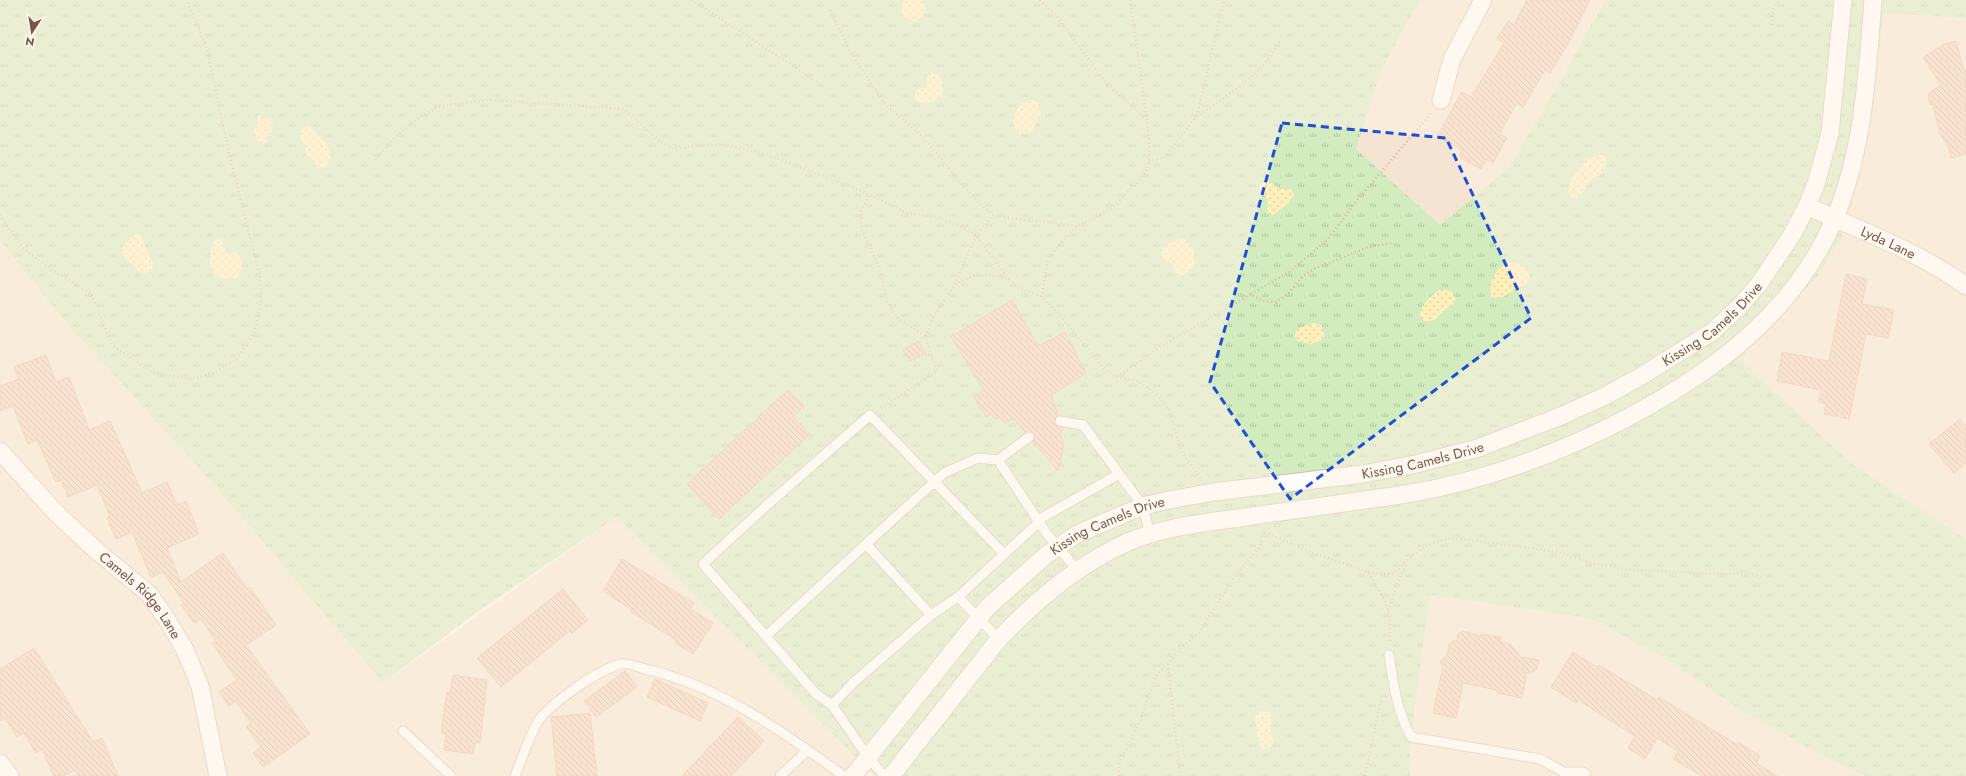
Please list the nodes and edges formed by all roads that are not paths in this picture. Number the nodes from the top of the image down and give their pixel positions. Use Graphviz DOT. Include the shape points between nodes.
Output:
graph roads {
  1 [pos="1483,0"];
  2 [pos="1843,0"];
  3 [pos="1873,0"];
  4 [pos="1441,100"];
  5 [pos="1807,206"];
  6 [pos="1834,219"];
  7 [pos="1966,286"];
  8 [pos="1060,421"];
  9 [pos="1029,437"];
  10 [pos="0,451"];
  11 [pos="998,460"];
  12 [pos="1119,474"];
  13 [pos="935,481"];
  14 [pos="1143,506"];
  15 [pos="1039,521"];
  16 [pos="1150,535"];
  17 [pos="866,544"];
  18 [pos="1057,547"];
  19 [pos="1004,554"];
  20 [pos="1077,570"];
  21 [pos="958,597"];
  22 [pos="931,615"];
  23 [pos="980,618"];
  24 [pos="766,636"];
  25 [pos="999,639"];
  26 [pos="1388,655"];
  27 [pos="832,705"];
  28 [pos="403,730"];
  29 [pos="808,750"];
  30 [pos="868,757"];
  31 [pos="0,763"];
  32 [pos="10,776"];
  33 [pos="218,776"];
  34 [pos="451,776"];
  35 [pos="515,776"];
  36 [pos="780,776"];
  37 [pos="844,776"];
  38 [pos="852,776"];
  39 [pos="884,776"];
  40 [pos="891,776"];
  41 [pos="1573,776"];
  1 -- 4 [label="street" via="1452,59"];
  2 -- 5 [label="street, Kissing Camels Drive" via="1830,132 1816,184"];
  3 -- 6 [label="street, Kissing Camels Drive" via="1863,120 1856,152"];
  5 -- 6 [label="street, Lyda Lane"];
  5 -- 14 [label="street, Kissing Camels Drive" via="1792,235 1759,284 1712,332 1638,378 1561,416 1478,448 1416,464 1363,474 1214,492"];
  6 -- 7 [label="street, Lyda Lane" via="1887,241 1935,266"];
  6 -- 16 [label="street, Kissing Camels Drive" via="1807,270 1755,331 1718,362 1670,395 1570,446 1505,469 1436,488 1206,522"];
  8 -- 12 [label="lane" via="1083,425"];
  9 -- 11 [label="lane"];
  10 -- 33 [label="street, Camels Ridge Lane" via="56,514 149,594 166,618 200,686"];
  11 -- 13 [label="lane" via="978,458 944,473"];
  11 -- 15 [label="lane"];
  12 -- 14 [label="lane"];
  12 -- 15 [label="lane"];
  13 -- 17 [label="lane"];
  13 -- 19 [label="lane"];
  13 -- 24 [label="lane" via="870,415 766,506 703,564"];
  14 -- 16 [label="lane"];
  14 -- 18 [label="street, Kissing Camels Drive" via="1077,534"];
  15 -- 18 [label="lane"];
  15 -- 19 [label="lane"];
  16 -- 20 [label="street, Kissing Camels Drive" via="1128,542"];
  17 -- 22 [label="lane"];
  17 -- 24 [label="lane"];
  18 -- 20 [label="lane"];
  18 -- 23 [label="street, Kissing Camels Drive" via="994,602"];
  19 -- 21 [label="lane"];
  20 -- 25 [label="street, Kissing Camels Drive" via="1040,599"];
  21 -- 22 [label="lane"];
  21 -- 23 [label="lane"];
  22 -- 27 [label="lane" via="853,683"];
  23 -- 25 [label="lane"];
  23 -- 30 [label="street, Kissing Camels Drive"];
  24 -- 27 [label="lane" via="816,694"];
  25 -- 40 [label="street, Kissing Camels Drive"];
  26 -- 41 [label="lane" via="1394,694 1412,737 1540,759"];
  27 -- 30 [label="lane"];
  28 -- 34 [label="lane"];
  29 -- 35 [label="lane" via="732,701 665,673 623,664 606,669 553,706 539,721"];
  29 -- 36 [label="lane"];
  29 -- 37 [label="lane"];
  30 -- 38 [label="street, Kissing Camels Drive"];
  30 -- 39 [label="lane"];
  31 -- 32 [label="street"];
}
